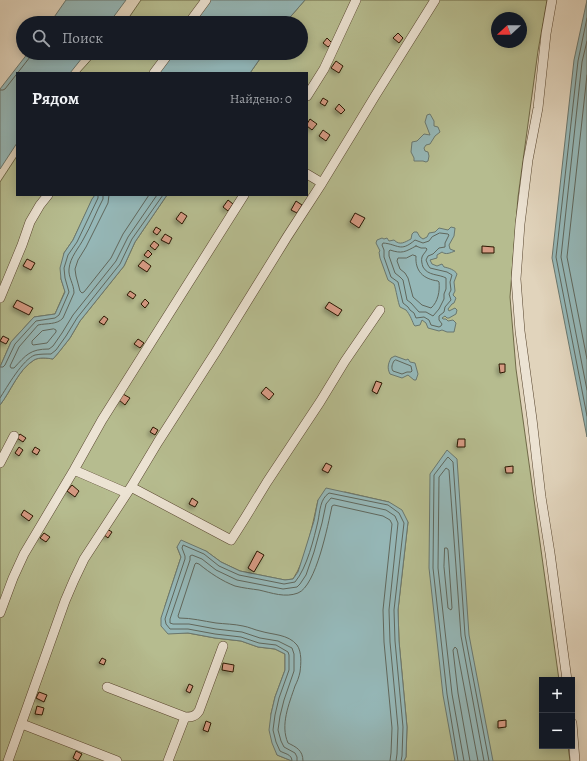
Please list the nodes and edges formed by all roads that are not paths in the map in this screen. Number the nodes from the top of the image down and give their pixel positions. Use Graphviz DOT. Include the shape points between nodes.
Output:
graph roads {
  1 [pos="206,0"];
  2 [pos="356,0"];
  3 [pos="435,0"];
  4 [pos="552,0"];
  5 [pos="194,16"];
  6 [pos="164,60"];
  7 [pos="155,72"];
  8 [pos="308,94"];
  9 [pos="308,175"];
  10 [pos="322,182"];
  11 [pos="47,196"];
  12 [pos="243,196"];
  13 [pos="0,298"];
  14 [pos="380,310"];
  15 [pos="14,436"];
  16 [pos="0,464"];
  17 [pos="74,470"];
  18 [pos="129,490"];
  19 [pos="0,612"];
  20 [pos="223,646"];
  21 [pos="567,677"];
  22 [pos="107,686"];
  23 [pos="185,717"];
  24 [pos="22,724"];
  25 [pos="574,749"];
  26 [pos="8,761"];
  27 [pos="117,761"];
  28 [pos="168,761"];
  29 [pos="575,761"];
  1 -- 5 [label="lane"];
  2 -- 8 [label="lane" via="324,69"];
  3 -- 10 [label="lane"];
  4 -- 21 [label="lane" via="538,108 528,160 516,279 541,497"];
  6 -- 7 [label="lane"];
  9 -- 10 [label="lane"];
  10 -- 18 [label="lane"];
  11 -- 13 [label="lane" via="30,222"];
  12 -- 17 [label="lane" via="102,420"];
  14 -- 18 [label="lane" via="270,476 231,540"];
  15 -- 16 [label="lane"];
  17 -- 18 [label="lane"];
  17 -- 19 [label="lane" via="24,554"];
  18 -- 24 [label="lane" via="84,559 74,580"];
  20 -- 23 [label="lane" via="199,711 191,717"];
  22 -- 23 [label="lane"];
  23 -- 28 [label="lane"];
  24 -- 26 [label="lane"];
  24 -- 27 [label="lane"];
  25 -- 29 [label="lane"];
}
